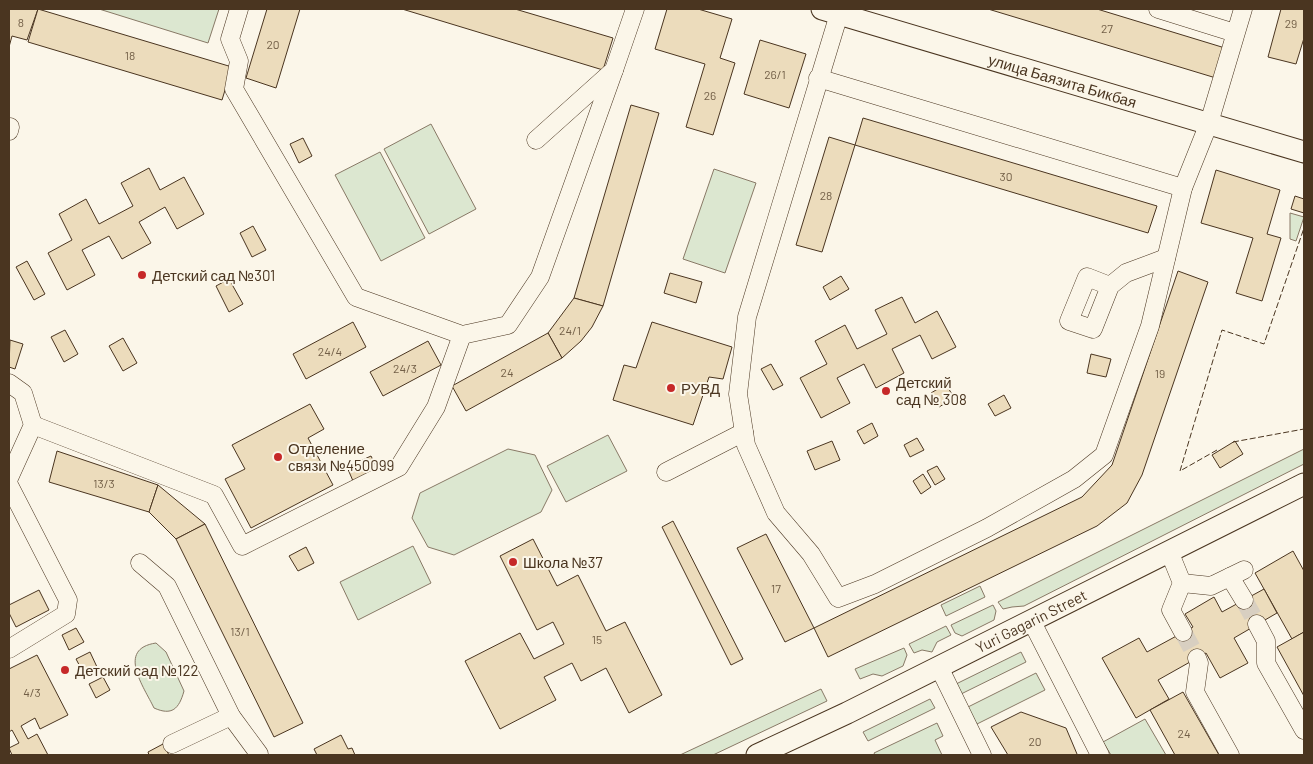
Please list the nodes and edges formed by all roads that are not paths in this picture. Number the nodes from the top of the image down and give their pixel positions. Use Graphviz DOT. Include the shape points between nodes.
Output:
graph roads {
  1 [pos="239,9"];
  2 [pos="635,9"];
  3 [pos="1158,9"];
  4 [pos="1243,9"];
  5 [pos="830,11"];
  6 [pos="872,16"];
  7 [pos="1235,33"];
  8 [pos="614,70"];
  9 [pos="818,78"];
  10 [pos="1209,123"];
  11 [pos="536,140"];
  12 [pos="1304,152"];
  13 [pos="1183,188"];
  14 [pos="1166,258"];
  15 [pos="1110,286"];
  16 [pos="462,334"];
  17 [pos="9,383"];
  18 [pos="33,425"];
  19 [pos="744,432"];
  20 [pos="666,472"];
  21 [pos="9,478"];
  22 [pos="9,484"];
  23 [pos="1304,484"];
  24 [pos="1169,552"];
  25 [pos="140,563"];
  26 [pos="1182,583"];
  27 [pos="1244,600"];
  28 [pos="1031,620"];
  29 [pos="1257,624"];
  30 [pos="1183,632"];
  31 [pos="9,649"];
  32 [pos="1197,658"];
  33 [pos="939,666"];
  34 [pos="232,716"];
  35 [pos="1304,730"];
  36 [pos="172,744"];
  37 [pos="259,755"];
  38 [pos="757,755"];
  39 [pos="982,755"];
  40 [pos="1100,755"];
  41 [pos="1230,755"];
  1 -- 16 [label="lane" via="230,39 240,61 234,89 356,297"];
  2 -- 8 [label="lane"];
  3 -- 7 [label="lane"];
  4 -- 7 [label="lane"];
  5 -- 6 [label="main road, улица Баязита Бикбая"];
  5 -- 9 [label="lane"];
  6 -- 10 [label="main road, улица Баязита Бикбая"];
  7 -- 10 [label="lane"];
  8 -- 11 [label="lane"];
  8 -- 16 [label="lane" via="540,277 508,324"];
  9 -- 13 [label="lane"];
  9 -- 19 [label="lane" via="747,318 738,394"];
  10 -- 12 [label="main road, улица Баязита Бикбая"];
  10 -- 13 [label="lane"];
  13 -- 14 [label="lane"];
  14 -- 15 [label="lane" via="1126,273"];
  14 -- 19 [label="lane" via="1150,326 1104,455 1074,479 987,528 875,584 838,598 811,554 776,513 746,445"];
  16 -- 18 [label="lane" via="436,407 399,467 242,546 214,495"];
  17 -- 18 [label="lane" via="23,393"];
  18 -- 21 [label="lane"];
  19 -- 20 [label="lane"];
  22 -- 31 [label="lane" via="68,600 66,614"];
  23 -- 24 [label="main road, Yuri Gagarin Street"];
  24 -- 26 [label="lane"];
  24 -- 28 [label="main road, Yuri Gagarin Street"];
  25 -- 34 [label="lane" via="167,586"];
  26 -- 27 [label="lane" via="1211,586 1237,573"];
  26 -- 30 [label="lane" via="1171,610"];
  28 -- 33 [label="main road, Yuri Gagarin Street"];
  28 -- 40 [label="lane"];
  29 -- 35 [label="lane" via="1266,641 1266,662"];
  32 -- 41 [label="lane" via="1195,692"];
  33 -- 38 [label="main road, Yuri Gagarin Street"];
  33 -- 39 [label="lane"];
  34 -- 36 [label="lane"];
  34 -- 37 [label="lane"];
}
